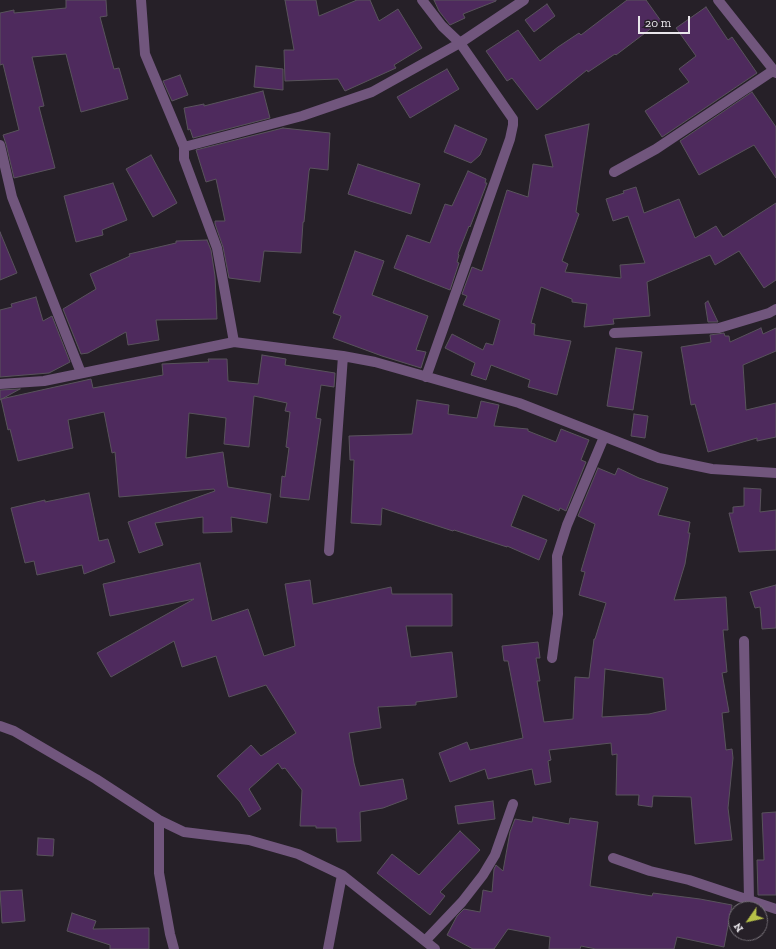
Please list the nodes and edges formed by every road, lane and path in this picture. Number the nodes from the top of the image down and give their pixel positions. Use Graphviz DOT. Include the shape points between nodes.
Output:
graph roads {
  1 [pos="141,0"];
  2 [pos="422,0"];
  3 [pos="524,0"];
  4 [pos="718,0"];
  5 [pos="460,43"];
  6 [pos="775,72"];
  7 [pos="0,145"];
  8 [pos="184,147"];
  9 [pos="614,172"];
  10 [pos="3,173"];
  11 [pos="776,309"];
  12 [pos="614,333"];
  13 [pos="234,342"];
  14 [pos="343,356"];
  15 [pos="80,373"];
  16 [pos="426,377"];
  17 [pos="0,384"];
  18 [pos="604,437"];
  19 [pos="776,473"];
  20 [pos="329,551"];
  21 [pos="744,641"];
  22 [pos="552,658"];
  23 [pos="0,726"];
  24 [pos="514,804"];
  25 [pos="159,820"];
  26 [pos="613,858"];
  27 [pos="342,875"];
  28 [pos="748,900"];
  29 [pos="776,909"];
  30 [pos="425,941"];
  31 [pos="174,949"];
  32 [pos="328,949"];
  33 [pos="435,949"];
  1 -- 8 [label="street" via="145,54"];
  2 -- 5 [label="street" via="442,26"];
  3 -- 5 [label="street"];
  4 -- 6 [label="street"];
  5 -- 8 [label="street" via="372,92 302,116"];
  5 -- 16 [label="street" via="513,119 513,125"];
  6 -- 9 [label="street" via="656,149"];
  7 -- 10 [label="street"];
  8 -- 13 [label="street" via="184,159 217,248"];
  10 -- 15 [label="street"];
  11 -- 12 [label="street" via="719,328"];
  13 -- 14 [label="street"];
  13 -- 15 [label="street"];
  14 -- 16 [label="street" via="376,362"];
  14 -- 20 [label="street"];
  15 -- 17 [label="street" via="44,381"];
  16 -- 18 [label="street" via="519,403"];
  18 -- 19 [label="street" via="659,458 682,463 712,469"];
  18 -- 22 [label="street" via="566,525 556,556 558,614"];
  21 -- 28 [label="street"];
  23 -- 25 [label="street" via="14,731 96,779"];
  24 -- 30 [label="street" via="494,855 483,875 462,902"];
  25 -- 27 [label="street" via="184,832 249,840 298,854"];
  25 -- 31 [label="street" via="159,873"];
  26 -- 28 [label="street"];
  27 -- 30 [label="street"];
  27 -- 32 [label="street"];
  28 -- 29 [label="street"];
  30 -- 33 [label="street"];
}
